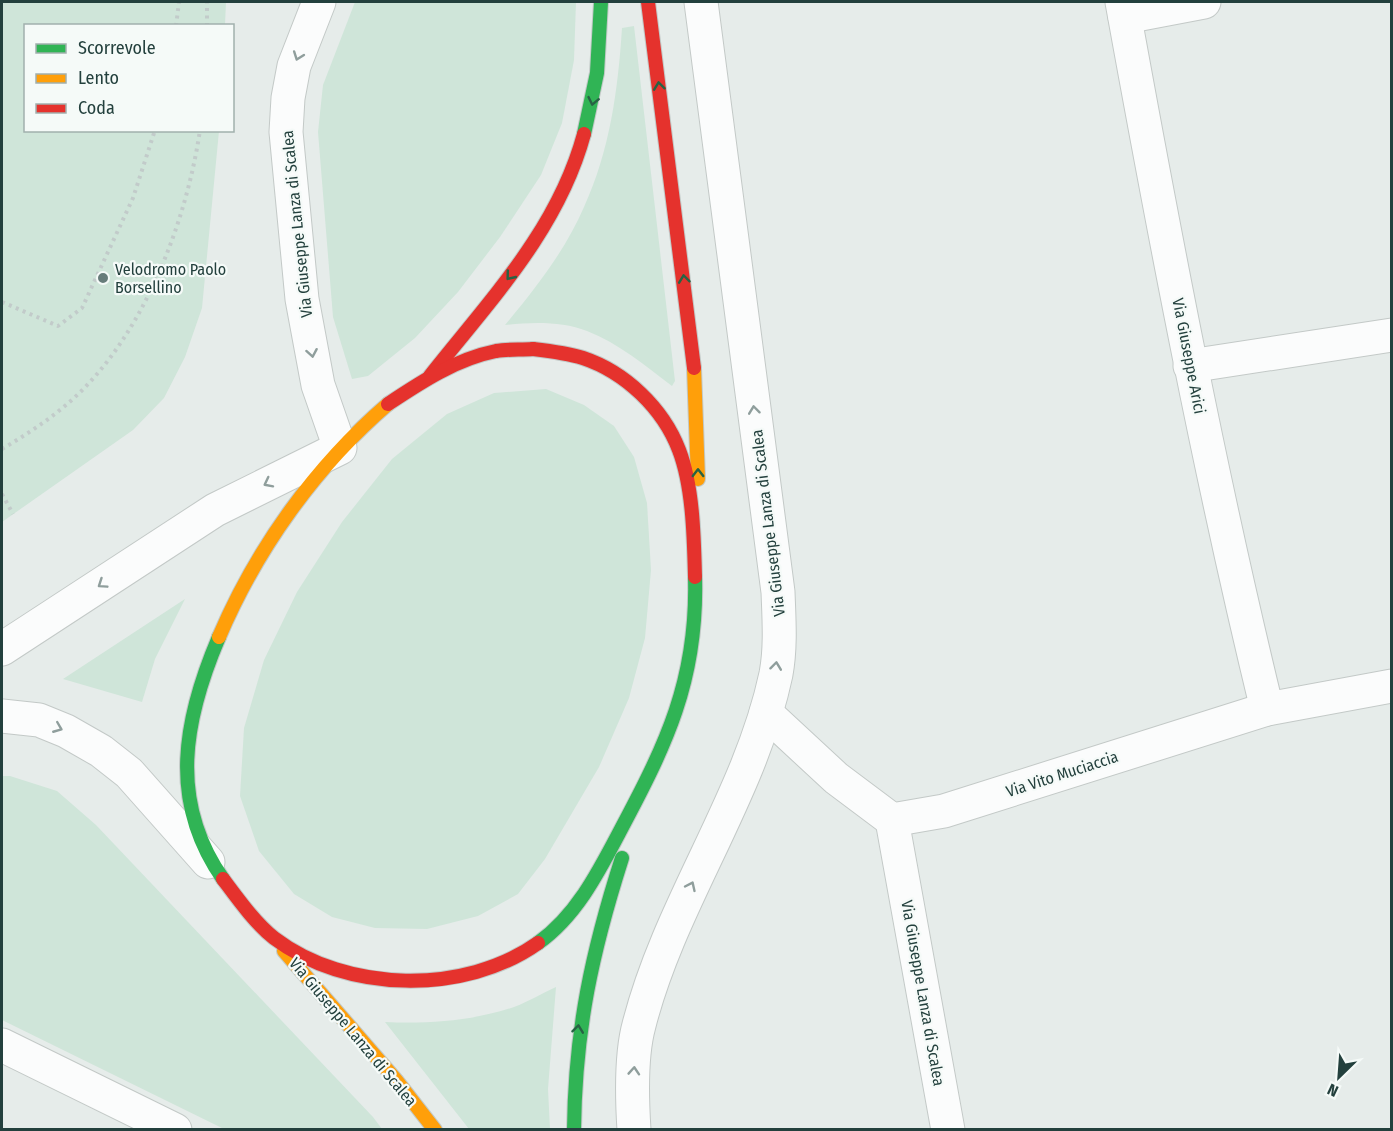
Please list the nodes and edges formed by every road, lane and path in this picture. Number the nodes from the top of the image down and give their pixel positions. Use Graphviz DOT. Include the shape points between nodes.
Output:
graph roads {
  1 [pos="178,2"];
  2 [pos="207,2"];
  3 [pos="319,2"];
  4 [pos="601,2"];
  5 [pos="648,2"];
  6 [pos="700,2"];
  7 [pos="1204,2"];
  8 [pos="1124,9"];
  9 [pos="176,24"];
  10 [pos="207,24"];
  11 [pos="154,132"];
  12 [pos="200,132"];
  13 [pos="2,302"];
  14 [pos="1392,335"];
  15 [pos="1191,366"];
  16 [pos="429,377"];
  17 [pos="340,448"];
  18 [pos="2,449"];
  19 [pos="2,494"];
  20 [pos="13,514"];
  21 [pos="696,574"];
  22 [pos="2,648"];
  23 [pos="1392,686"];
  24 [pos="1267,709"];
  25 [pos="766,713"];
  26 [pos="2,716"];
  27 [pos="649,780"];
  28 [pos="892,820"];
  29 [pos="215,870"];
  30 [pos="271,936"];
  31 [pos="2,1045"];
  32 [pos="175,1130"];
  33 [pos="435,1130"];
  34 [pos="574,1130"];
  35 [pos="634,1130"];
  36 [pos="948,1130"];
  1 -- 9 [label="path"];
  2 -- 10 [label="path"];
  3 -- 17 [label="street, Via Giuseppe Lanza di Scalea, one-way" via="294,66 286,132 302,299 318,386"];
  4 -- 16 [label="street, one-way" via="596,86 570,178 548,222 518,266"];
  21 -- 5 [label="street, one-way" via="698,444 693,357"];
  25 -- 6 [label="street, Via Giuseppe Lanza di Scalea, one-way" via="776,672 778,592"];
  7 -- 8 [label="street"];
  8 -- 15 [label="street, Via Giuseppe Arici"];
  11 -- 13 [label="path" via="133,198 82,308 58,326"];
  12 -- 18 [label="path" via="175,234 142,309 104,365 67,405"];
  14 -- 15 [label="street"];
  15 -- 24 [label="street, Via Giuseppe Arici"];
  16 -- 17 [label="street" via="391,403"];
  16 -- 21 [label="street" via="489,353 533,349 588,360 616,374 655,407 680,452"];
  17 -- 22 [label="street, one-way" via="215,510"];
  17 -- 29 [label="street" via="276,531 239,594 207,666 187,747 188,786 198,836"];
  19 -- 20 [label="path"];
  21 -- 27 [label="street" via="687,672 678,708"];
  23 -- 24 [label="street, Via Vito Muciaccia"];
  24 -- 28 [label="street, Via Vito Muciaccia" via="944,811"];
  25 -- 28 [label="street" via="836,778"];
  35 -- 25 [label="street, Via Giuseppe Lanza di Scalea, one-way" via="638,1028 655,972 750,759"];
  26 -- 29 [label="street, one-way" via="39,720 101,751 129,773"];
  27 -- 30 [label="street" via="577,905 530,950 505,962 450,976 373,978 296,953"];
  34 -- 27 [label="street, one-way" via="575,1057 591,960"];
  28 -- 36 [label="street, Via Giuseppe Lanza di Scalea"];
  29 -- 30 [label="street"];
  30 -- 33 [label="street, Via Giuseppe Lanza di Scalea"];
  31 -- 32 [label="street"];
}
